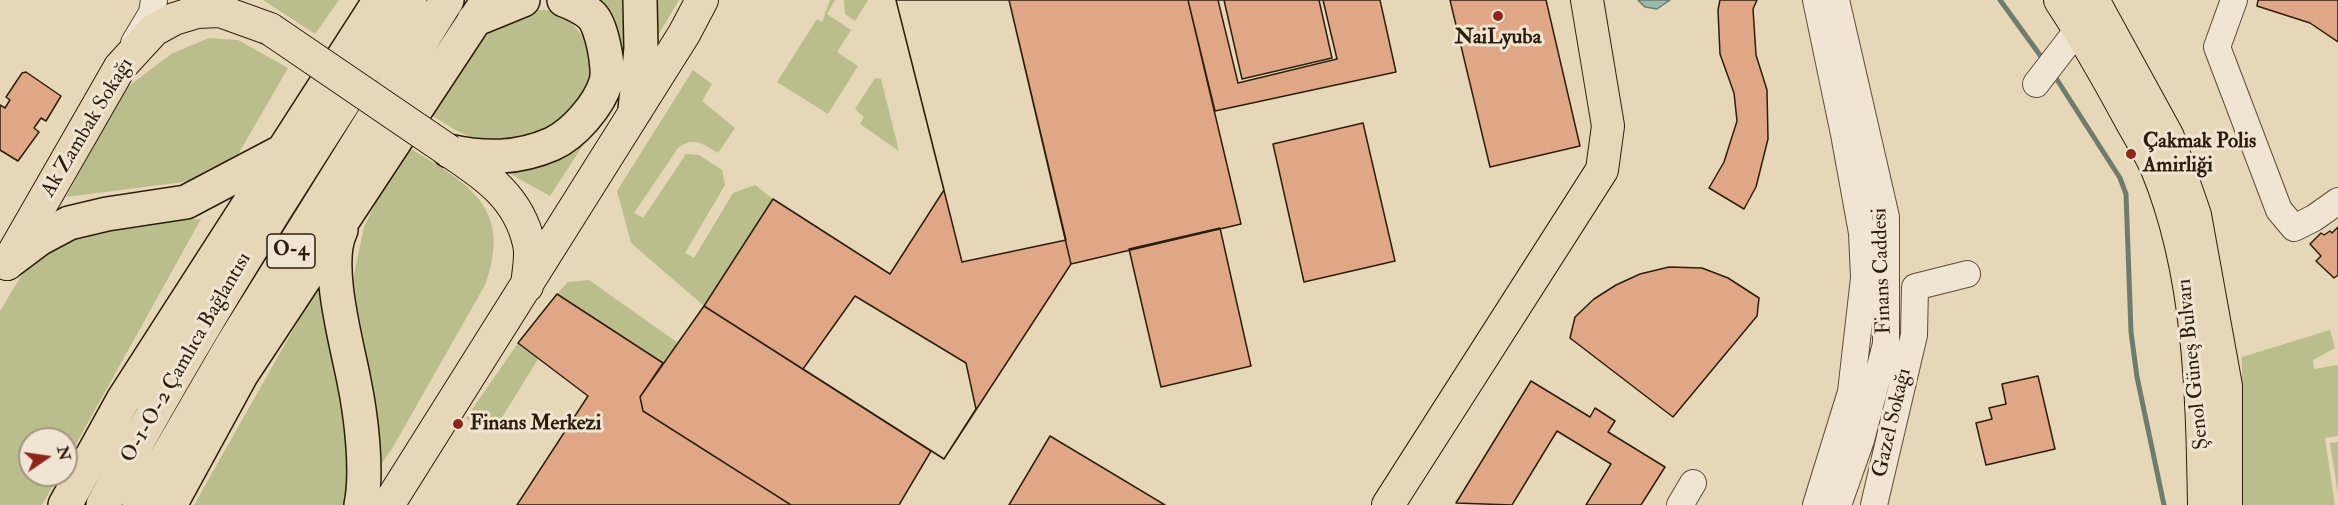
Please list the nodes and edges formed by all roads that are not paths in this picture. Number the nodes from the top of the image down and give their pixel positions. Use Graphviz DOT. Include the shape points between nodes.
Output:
graph roads {
  1 [pos="154,0"];
  2 [pos="228,0"];
  3 [pos="380,0"];
  4 [pos="410,0"];
  5 [pos="447,0"];
  6 [pos="523,0"];
  7 [pos="564,0"];
  8 [pos="640,0"];
  9 [pos="702,0"];
  10 [pos="1587,0"];
  11 [pos="1816,0"];
  12 [pos="1836,0"];
  13 [pos="2060,0"];
  14 [pos="2093,0"];
  15 [pos="2116,0"];
  16 [pos="2234,0"];
  17 [pos="481,10"];
  18 [pos="270,29"];
  19 [pos="2116,37"];
  20 [pos="2071,39"];
  21 [pos="120,67"];
  22 [pos="2036,84"];
  23 [pos="635,110"];
  24 [pos="449,151"];
  25 [pos="281,152"];
  26 [pos="2338,201"];
  27 [pos="351,210"];
  28 [pos="4,268"];
  29 [pos="1967,274"];
  30 [pos="527,286"];
  31 [pos="2214,421"];
  32 [pos="1693,483"];
  33 [pos="65,505"];
  34 [pos="103,505"];
  35 [pos="139,505"];
  36 [pos="170,505"];
  37 [pos="361,505"];
  38 [pos="388,505"];
  39 [pos="1388,505"];
  40 [pos="1680,505"];
  41 [pos="1816,505"];
  42 [pos="1838,505"];
  43 [pos="1874,505"];
  44 [pos="2204,505"];
  45 [pos="2226,505"];
  1 -- 21 [label="street" via="152,13"];
  2 -- 18 [label="street"];
  3 -- 25 [label="highway"];
  4 -- 34 [label="highway, O-1-O-2 Çamlıca Bağlantısı / O-4" via="299,168 152,414"];
  5 -- 35 [label="highway, O-1-O-2 Çamlıca Bağlantısı / O-4" via="232,345"];
  6 -- 17 [label="highway"];
  7 -- 24 [label="highway" via="593,17 604,42 607,81 598,98 573,129 553,143 505,157 479,158"];
  8 -- 23 [label="highway" via="641,48"];
  9 -- 23 [label="main road"];
  10 -- 39 [label="main road" via="1608,126 1602,170"];
  11 -- 41 [label="street, Finans Caddesi" via="1845,134 1862,233 1864,278 1851,392"];
  12 -- 42 [label="street, Finans Caddesi" via="1886,217 1886,344 1861,440"];
  13 -- 20 [label="main road"];
  14 -- 19 [label="main road, Şenol Güneş Bulvarı"];
  15 -- 19 [label="main road"];
  16 -- 26 [label="street" via="2217,47 2279,210 2294,228"];
  17 -- 27 [label="highway"];
  18 -- 21 [label="main road, Ak Zambak Sokağı" via="220,11 197,12 153,30"];
  18 -- 24 [label="main road, Ak Zambak Sokağı, bridge"];
  19 -- 31 [label="main road, Şenol Güneş Bulvarı" via="2168,136 2195,215 2226,386"];
  20 -- 22 [label="street"];
  20 -- 31 [label="main road" via="2157,170 2177,234 2176,275 2192,419 2196,429"];
  21 -- 28 [label="main road, Ak Zambak Sokağı"];
  23 -- 30 [label="main road"];
  24 -- 30 [label="main road, Ak Zambak Sokağı" via="494,182 520,217 530,245"];
  25 -- 28 [label="highway" via="186,202 69,223 39,239"];
  25 -- 33 [label="highway" via="123,400"];
  27 -- 36 [label="highway" via="241,375"];
  27 -- 37 [label="highway" via="337,237 335,272 356,394 363,468"];
  29 -- 43 [label="street, Gazel Sokağı" via="1915,287 1914,335"];
  30 -- 38 [label="main road"];
  31 -- 44 [label="main road, Şenol Güneş Bulvarı"];
  31 -- 45 [label="main road, Şenol Güneş Bulvarı"];
  32 -- 40 [label="street"];
}
